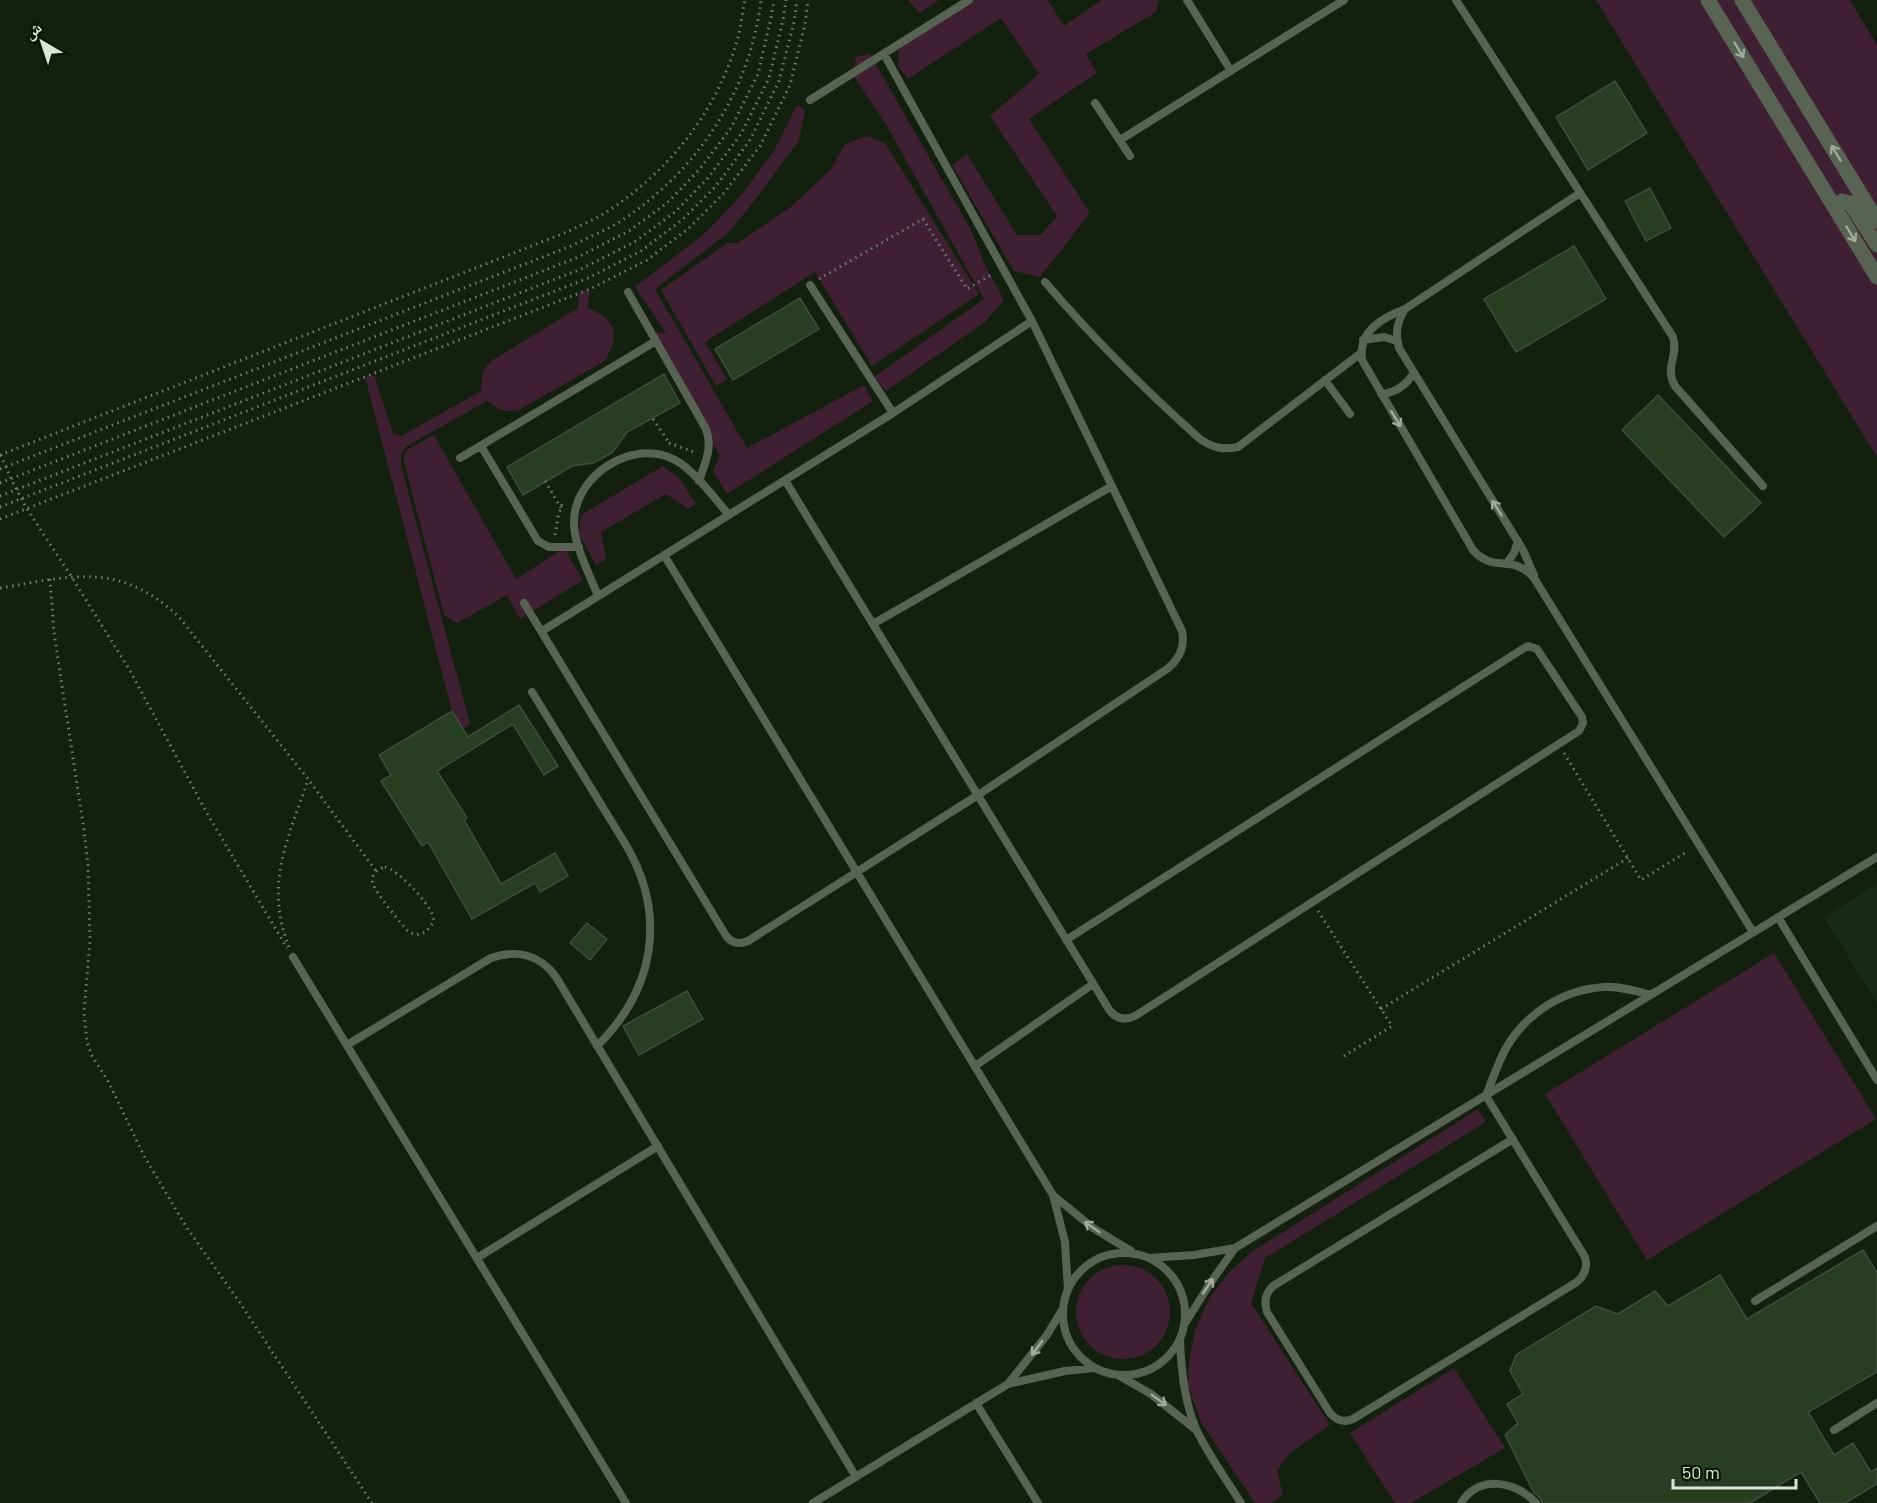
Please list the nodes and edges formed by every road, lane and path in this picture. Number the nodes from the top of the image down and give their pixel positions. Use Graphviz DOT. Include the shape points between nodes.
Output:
graph roads {
  1 [pos="745,0"];
  2 [pos="760,0"];
  3 [pos="774,0"];
  4 [pos="786,0"];
  5 [pos="797,0"];
  6 [pos="808,0"];
  7 [pos="969,0"];
  8 [pos="1187,0"];
  9 [pos="1344,0"];
  10 [pos="1456,0"];
  11 [pos="1708,0"];
  12 [pos="1742,0"];
  13 [pos="884,54"];
  14 [pos="1232,71"];
  15 [pos="810,100"];
  16 [pos="1095,103"];
  17 [pos="1120,140"];
  18 [pos="1130,156"];
  19 [pos="1580,194"];
  20 [pos="1834,206"];
  21 [pos="1877,221"];
  22 [pos="1877,245"];
  23 [pos="1003,268"];
  24 [pos="1877,277"];
  25 [pos="1045,282"];
  26 [pos="810,285"];
  27 [pos="628,292"];
  28 [pos="1405,309"];
  29 [pos="1032,321"];
  30 [pos="1364,340"];
  31 [pos="656,341"];
  32 [pos="1397,341"];
  33 [pos="1361,353"];
  34 [pos="1414,373"];
  35 [pos="1325,380"];
  36 [pos="1381,394"];
  37 [pos="893,413"];
  38 [pos="1350,414"];
  39 [pos="653,419"];
  40 [pos="670,444"];
  41 [pos="481,446"];
  42 [pos="0,455"];
  43 [pos="460,458"];
  44 [pos="6,467"];
  45 [pos="0,469"];
  46 [pos="11,479"];
  47 [pos="785,480"];
  48 [pos="699,481"];
  49 [pos="545,482"];
  50 [pos="0,483"];
  51 [pos="1112,486"];
  52 [pos="1763,486"];
  53 [pos="17,489"];
  54 [pos="0,496"];
  55 [pos="22,499"];
  56 [pos="0,507"];
  57 [pos="561,507"];
  58 [pos="27,509"];
  59 [pos="729,515"];
  60 [pos="0,519"];
  61 [pos="1518,542"];
  62 [pos="579,547"];
  63 [pos="664,555"];
  64 [pos="1507,563"];
  65 [pos="71,576"];
  66 [pos="1534,578"];
  67 [pos="50,579"];
  68 [pos="0,588"];
  69 [pos="598,596"];
  70 [pos="524,603"];
  71 [pos="873,624"];
  72 [pos="542,632"];
  73 [pos="532,692"];
  74 [pos="1559,744"];
  75 [pos="308,779"];
  76 [pos="978,795"];
  77 [pos="1699,844"];
  78 [pos="1877,857"];
  79 [pos="1629,858"];
  80 [pos="376,871"];
  81 [pos="857,872"];
  82 [pos="1313,902"];
  83 [pos="1778,917"];
  84 [pos="1753,932"];
  85 [pos="1066,940"];
  86 [pos="293,957"];
  87 [pos="1093,984"];
  88 [pos="1651,995"];
  89 [pos="1381,1009"];
  90 [pos="347,1045"];
  91 [pos="597,1046"];
  92 [pos="1344,1056"];
  93 [pos="975,1066"];
  94 [pos="1877,1080"];
  95 [pos="1486,1096"];
  96 [pos="1513,1139"];
  97 [pos="657,1146"];
  98 [pos="1053,1195"];
  99 [pos="1877,1226"];
  100 [pos="1235,1248"];
  101 [pos="1134,1253"];
  102 [pos="477,1258"];
  103 [pos="1150,1258"];
  104 [pos="1068,1290"];
  105 [pos="1755,1301"];
  106 [pos="1063,1308"];
  107 [pos="1184,1326"];
  108 [pos="1179,1339"];
  109 [pos="1095,1368"];
  110 [pos="1117,1375"];
  111 [pos="1008,1384"];
  112 [pos="976,1403"];
  113 [pos="1877,1403"];
  114 [pos="1197,1430"];
  115 [pos="1834,1430"];
  116 [pos="856,1477"];
  117 [pos="372,1503"];
  118 [pos="626,1503"];
  119 [pos="813,1503"];
  120 [pos="1038,1503"];
  121 [pos="1241,1503"];
  122 [pos="1461,1503"];
  123 [pos="1536,1503"];
  1 -- 42 [label="path" via="737,40 722,81 701,120 674,156 643,186 607,212 567,232"];
  2 -- 44 [label="path" via="746,69 719,121 659,193 622,220 571,246"];
  3 -- 46 [label="path" via="758,74 731,128 667,203 629,231 576,258"];
  4 -- 53 [label="path" via="769,78 741,134 708,179 675,212 636,242 581,269"];
  5 -- 55 [label="path" via="779,81 750,140 716,186 682,220 641,250 586,279"];
  6 -- 58 [label="path" via="790,85 760,146 724,193 689,228 647,260 579,293"];
  7 -- 13 [label="lane"];
  8 -- 14 [label="lane"];
  9 -- 14 [label="lane"];
  10 -- 19 [label="lane"];
  11 -- 20 [label="street, one-way"];
  21 -- 12 [label="street, one-way"];
  13 -- 15 [label="lane"];
  13 -- 23 [label="lane"];
  14 -- 17 [label="lane"];
  16 -- 17 [label="lane"];
  17 -- 18 [label="lane"];
  19 -- 28 [label="lane"];
  19 -- 52 [label="lane" via="1673,337 1670,375 1675,386"];
  20 -- 22 [label="street" via="1842,201 1850,203"];
  20 -- 24 [label="street, one-way"];
  23 -- 26 [label="path" via="967,289 923,219"];
  23 -- 29 [label="lane"];
  25 -- 35 [label="lane" via="1135,380 1209,445 1238,447"];
  26 -- 37 [label="lane"];
  27 -- 31 [label="lane"];
  28 -- 30 [label="lane" via="1373,326"];
  28 -- 32 [label="lane" via="1397,324"];
  29 -- 37 [label="lane"];
  29 -- 51 [label="lane"];
  30 -- 32 [label="lane" via="1384,337"];
  30 -- 33 [label="lane"];
  31 -- 41 [label="lane"];
  31 -- 48 [label="lane" via="709,436 709,452"];
  32 -- 34 [label="lane"];
  33 -- 35 [label="lane"];
  33 -- 36 [label="lane"];
  34 -- 36 [label="lane" via="1400,388"];
  61 -- 34 [label="lane, one-way"];
  35 -- 38 [label="lane"];
  36 -- 64 [label="lane, one-way" via="1473,550 1492,563"];
  37 -- 47 [label="lane"];
  39 -- 40 [label="path"];
  41 -- 43 [label="lane"];
  41 -- 62 [label="lane" via="538,541 549,547"];
  42 -- 44 [label="path"];
  44 -- 45 [label="path"];
  44 -- 46 [label="path"];
  46 -- 50 [label="path"];
  46 -- 53 [label="path"];
  47 -- 59 [label="lane"];
  47 -- 71 [label="lane"];
  48 -- 59 [label="lane"];
  48 -- 62 [label="lane" via="678,461 650,452 636,453 610,465 589,481 576,502 574,525"];
  49 -- 57 [label="path"];
  51 -- 71 [label="lane"];
  51 -- 76 [label="lane" via="1182,631 1181,653 1167,669"];
  53 -- 54 [label="path"];
  53 -- 55 [label="path"];
  55 -- 56 [label="path"];
  55 -- 58 [label="path"];
  58 -- 60 [label="path"];
  58 -- 65 [label="path"];
  59 -- 63 [label="lane"];
  61 -- 64 [label="lane"];
  61 -- 66 [label="lane"];
  62 -- 69 [label="lane"];
  63 -- 69 [label="lane"];
  63 -- 81 [label="lane"];
  64 -- 66 [label="lane" via="1522,567"];
  65 -- 67 [label="path"];
  65 -- 75 [label="path" via="95,575 128,584 168,606"];
  65 -- 86 [label="path" via="129,669 230,853"];
  66 -- 77 [label="lane"];
  67 -- 68 [label="path"];
  67 -- 117 [label="path" via="88,866 90,940 84,1013 90,1049 181,1219"];
  69 -- 72 [label="lane"];
  70 -- 72 [label="lane"];
  71 -- 76 [label="lane"];
  72 -- 81 [label="lane" via="731,941 748,941"];
  73 -- 91 [label="lane" via="635,860 646,892 651,925 643,975 620,1021"];
  74 -- 79 [label="path"];
  74 -- 82 [label="lane"];
  74 -- 85 [label="lane" via="1579,731 1583,720 1537,649 1528,646"];
  75 -- 80 [label="path"];
  75 -- 86 [label="path" via="279,873 281,922"];
  76 -- 81 [label="lane"];
  76 -- 85 [label="lane"];
  77 -- 79 [label="path" via="1641,879"];
  77 -- 84 [label="lane"];
  78 -- 83 [label="lane"];
  79 -- 89 [label="path"];
  80 -- 80 [label="path" via="373,884 406,929 416,935 430,928 432,913 411,887 390,868"];
  81 -- 93 [label="lane"];
  82 -- 87 [label="lane" via="1130,1018 1113,1015"];
  82 -- 89 [label="path"];
  83 -- 84 [label="lane"];
  83 -- 94 [label="lane"];
  84 -- 88 [label="lane"];
  85 -- 87 [label="lane"];
  86 -- 90 [label="lane"];
  87 -- 93 [label="lane"];
  88 -- 95 [label="lane"];
  88 -- 95 [label="lane" via="1607,986 1559,998 1519,1029 1506,1048"];
  89 -- 92 [label="path" via="1392,1026"];
  90 -- 91 [label="lane" via="491,958 511,953 532,957 550,969"];
  90 -- 102 [label="lane"];
  91 -- 97 [label="lane"];
  93 -- 98 [label="lane"];
  95 -- 96 [label="lane"];
  95 -- 100 [label="lane"];
  96 -- 96 [label="lane" via="1585,1257 1582,1278 1353,1419 1336,1419 1267,1312 1268,1292"];
  97 -- 102 [label="lane"];
  97 -- 116 [label="lane"];
  101 -- 98 [label="lane, one-way" via="1093,1228"];
  98 -- 104 [label="lane" via="1065,1242"];
  99 -- 105 [label="lane"];
  100 -- 103 [label="lane"];
  107 -- 100 [label="lane, one-way"];
  101 -- 103 [label="lane"];
  101 -- 104 [label="lane" via="1102,1257 1076,1276"];
  102 -- 118 [label="lane"];
  103 -- 107 [label="lane" via="1175,1279 1185,1309"];
  104 -- 106 [label="lane"];
  106 -- 109 [label="lane" via="1070,1343"];
  106 -- 111 [label="lane, one-way"];
  107 -- 108 [label="lane"];
  108 -- 110 [label="lane" via="1160,1363 1147,1370"];
  108 -- 114 [label="lane" via="1184,1386"];
  109 -- 110 [label="lane"];
  109 -- 111 [label="lane"];
  110 -- 114 [label="lane, one-way" via="1151,1394"];
  111 -- 112 [label="lane"];
  112 -- 116 [label="lane"];
  112 -- 120 [label="lane"];
  113 -- 115 [label="lane"];
  114 -- 121 [label="lane"];
  116 -- 119 [label="lane"];
  122 -- 123 [label="lane" via="1473,1489 1488,1483 1513,1487"];
}
